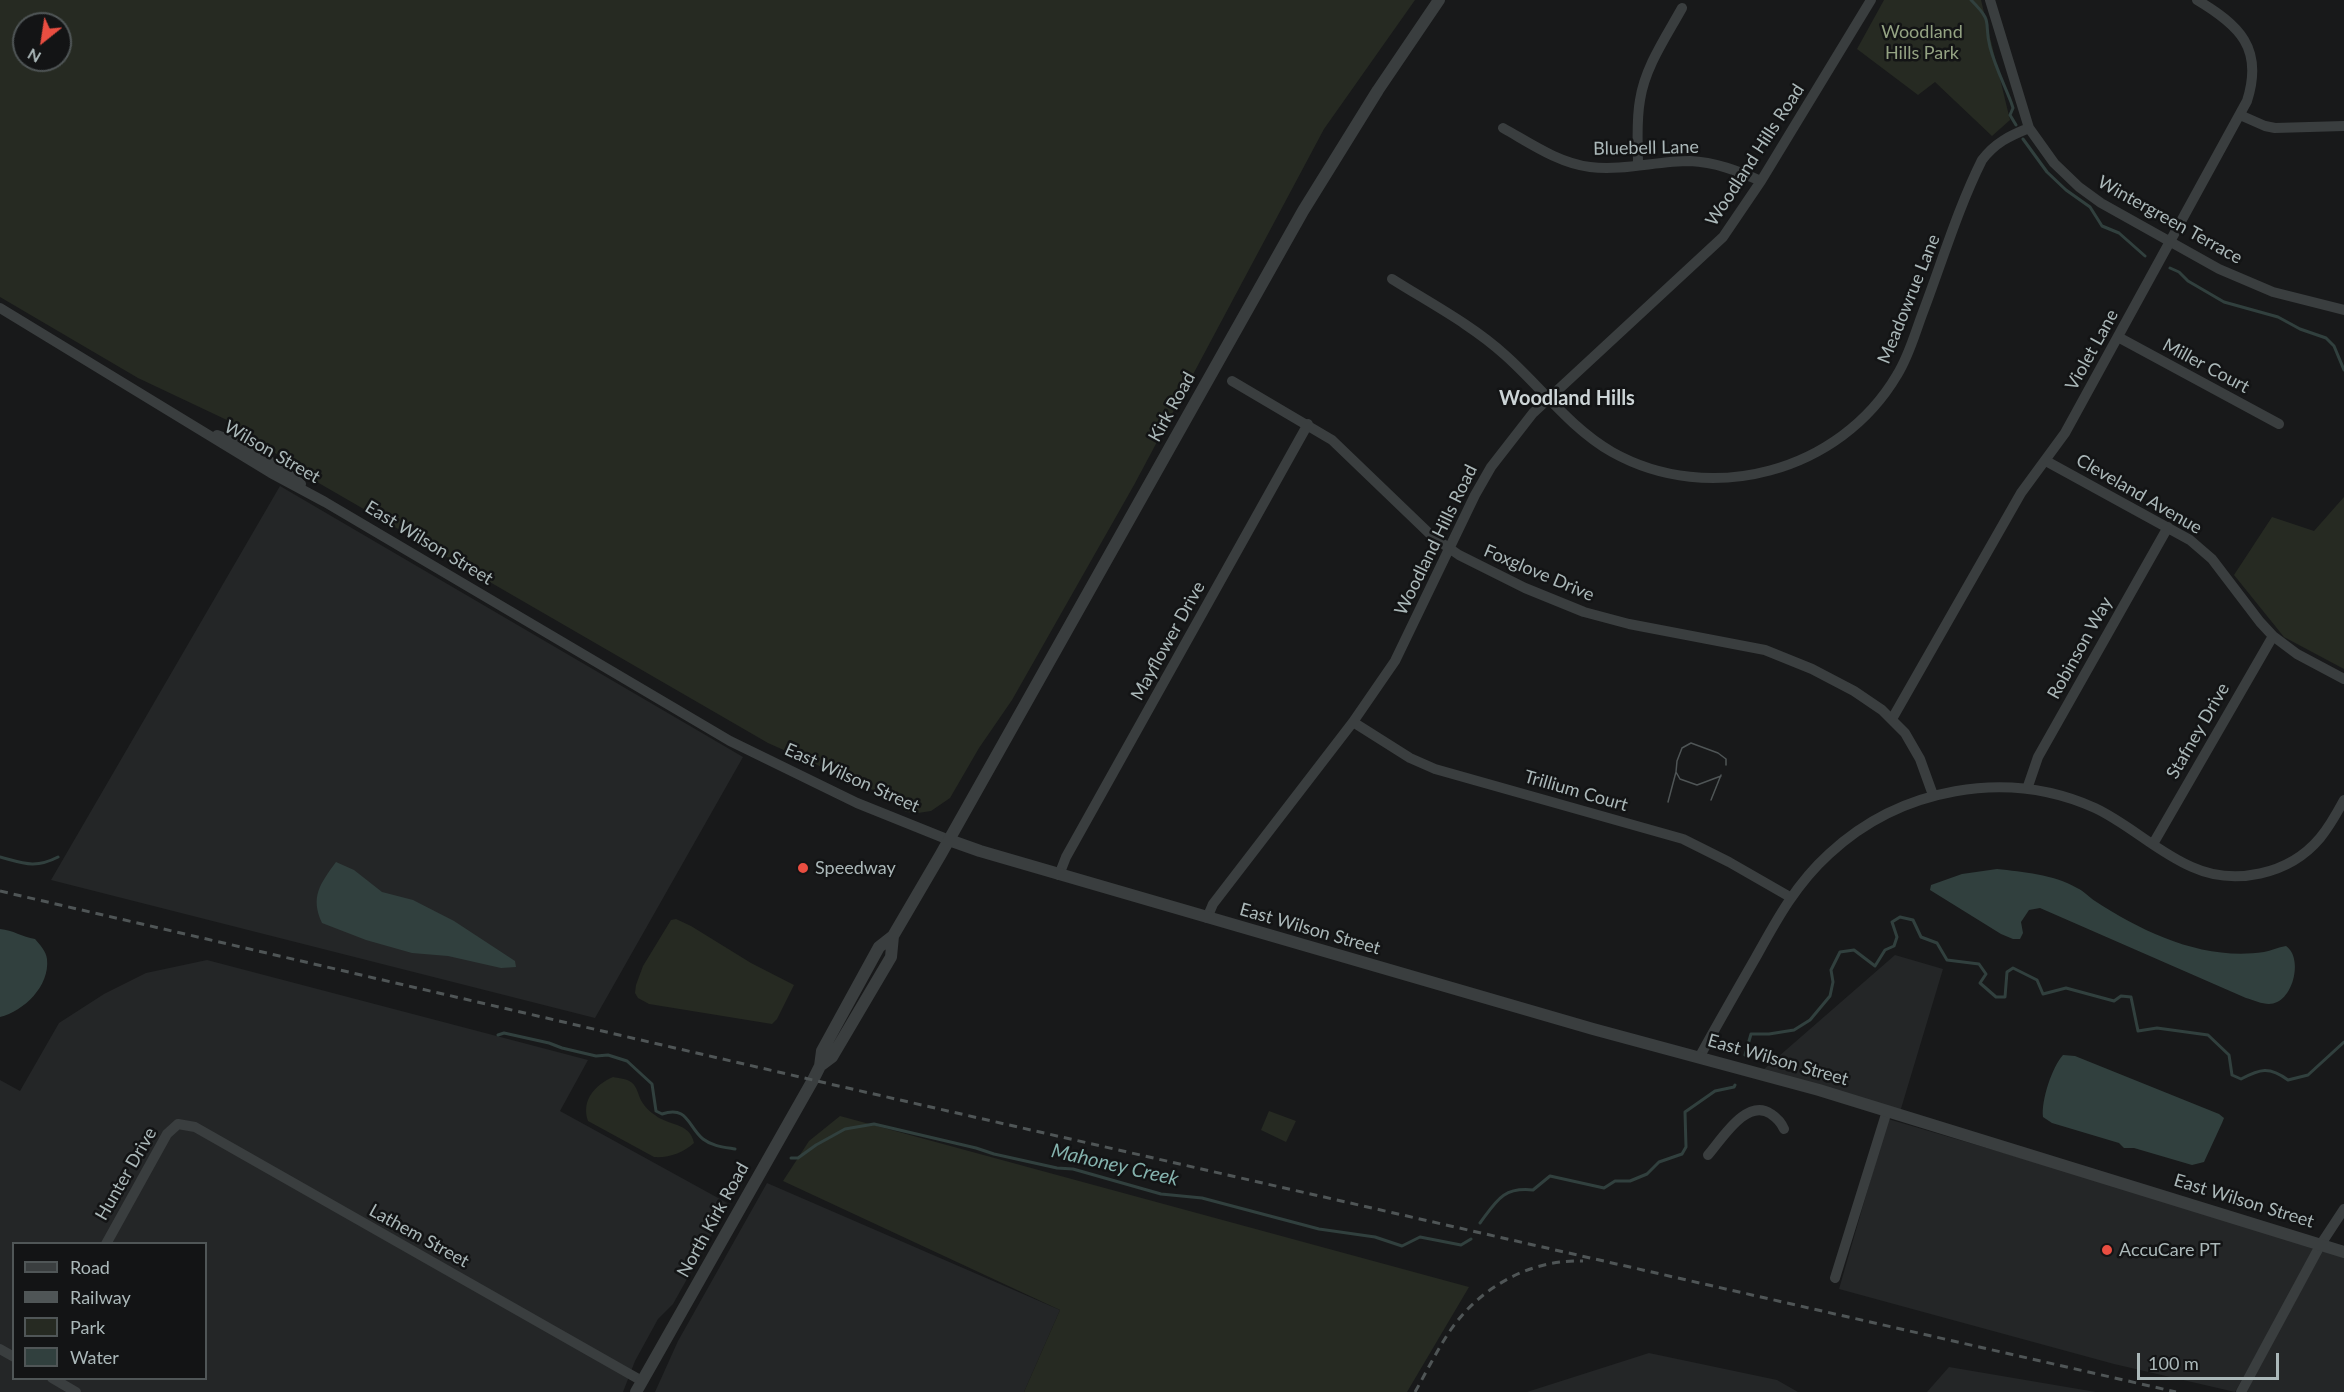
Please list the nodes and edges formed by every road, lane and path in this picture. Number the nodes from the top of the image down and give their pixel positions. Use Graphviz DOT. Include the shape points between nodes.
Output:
graph roads {
  1 [pos="1439,0"];
  2 [pos="1871,0"];
  3 [pos="1990,0"];
  4 [pos="2197,0"];
  5 [pos="1682,8"];
  6 [pos="2240,115"];
  7 [pos="2344,126"];
  8 [pos="1503,128"];
  9 [pos="2029,128"];
  10 [pos="1638,165"];
  11 [pos="1761,181"];
  12 [pos="2169,241"];
  13 [pos="1392,279"];
  14 [pos="0,308"];
  15 [pos="2344,310"];
  16 [pos="2118,337"];
  17 [pos="1232,381"];
  18 [pos="1549,398"];
  19 [pos="1308,424"];
  20 [pos="2279,424"];
  21 [pos="2046,460"];
  22 [pos="325,502"];
  23 [pos="2168,527"];
  24 [pos="1449,550"];
  25 [pos="2273,636"];
  26 [pos="2344,680"];
  27 [pos="1892,719"];
  28 [pos="1353,722"];
  29 [pos="2027,789"];
  30 [pos="1933,795"];
  31 [pos="2344,800"];
  32 [pos="949,840"];
  33 [pos="2153,844"];
  34 [pos="1059,875"];
  35 [pos="1790,897"];
  36 [pos="1207,918"];
  37 [pos="1700,1056"];
  38 [pos="1887,1111"];
  39 [pos="178,1124"];
  40 [pos="1784,1129"];
  41 [pos="1708,1155"];
  42 [pos="2344,1209"];
  43 [pos="107,1242"];
  44 [pos="2321,1244"];
  45 [pos="2344,1252"];
  46 [pos="1835,1278"];
  47 [pos="55,1380"];
  48 [pos="639,1387"];
  49 [pos="76,1392"];
  50 [pos="2241,1392"];
  1 -- 32 [label="street, Kirk Road" via="1303,211"];
  2 -- 11 [label="street, Woodland Hills Road"];
  3 -- 9 [label="street, Wintergreen Terrace"];
  4 -- 6 [label="street, Violet Lane" via="2234,25 2250,50 2252,84"];
  5 -- 10 [label="street" via="1645,80 1639,110"];
  6 -- 7 [label="street" via="2275,128"];
  6 -- 12 [label="street, Violet Lane"];
  8 -- 10 [label="street, Bluebell Lane" via="1568,162 1603,168"];
  9 -- 12 [label="street, Wintergreen Terrace" via="2054,163 2079,187"];
  9 -- 18 [label="street, Meadowrue Lane" via="1999,142 1982,160 1906,358 1892,384 1852,428 1815,454 1774,471 1742,477 1671,474 1625,459 1599,444"];
  10 -- 11 [label="street, Bluebell Lane" via="1699,162"];
  11 -- 18 [label="street, Woodland Hills Road" via="1716,245"];
  12 -- 15 [label="street, Wintergreen Terrace" via="2219,269 2273,292"];
  12 -- 16 [label="street, Violet Lane"];
  13 -- 18 [label="street, Meadowrue Lane" via="1491,342"];
  14 -- 22 [label="street, Wilson Street" via="205,431 250,448"];
  16 -- 20 [label="street, Miller Court"];
  16 -- 21 [label="street, Violet Lane"];
  17 -- 19 [label="street, Foxglove Drive"];
  18 -- 24 [label="street, Woodland Hills Road" via="1491,467"];
  19 -- 24 [label="street, Foxglove Drive" via="1332,440"];
  19 -- 34 [label="street, Mayflower Drive"];
  21 -- 23 [label="street, Cleveland Avenue"];
  21 -- 27 [label="street, Violet Lane" via="2021,493"];
  22 -- 32 [label="street, East Wilson Street" via="730,741 849,799"];
  23 -- 25 [label="street, Cleveland Avenue" via="2212,559"];
  23 -- 29 [label="street, Robinson Way" via="2038,757"];
  24 -- 27 [label="street, Foxglove Drive" via="1584,612 1749,646 1795,661 1854,691"];
  24 -- 28 [label="street, Woodland Hills Road" via="1395,661"];
  25 -- 26 [label="street, Cleveland Avenue"];
  25 -- 33 [label="street, Stafney Drive"];
  27 -- 30 [label="street, Foxglove Drive" via="1915,749"];
  28 -- 35 [label="street, Trillium Court" via="1410,759 1435,769 1683,839"];
  28 -- 36 [label="street, Woodland Hills Road" via="1213,904"];
  29 -- 30 [label="street" via="1980,788"];
  29 -- 33 [label="street" via="2095,808"];
  30 -- 35 [label="street" via="1889,812 1847,839 1814,868"];
  31 -- 33 [label="street" via="2319,839 2300,856 2258,875 2212,875 2190,867"];
  32 -- 34 [label="street, East Wilson Street"];
  32 -- 48 [label="street, North Kirk Road" via="893,936 891,957 832,1057 820,1066"];
  34 -- 36 [label="street, East Wilson Street"];
  35 -- 37 [label="street"];
  36 -- 37 [label="street, East Wilson Street"];
  37 -- 38 [label="street, East Wilson Street"];
  38 -- 44 [label="street, East Wilson Street"];
  38 -- 46 [label="street"];
  39 -- 43 [label="street, Hunter Drive" via="167,1134"];
  39 -- 48 [label="street, Lathem Street" via="195,1128"];
  40 -- 41 [label="street" via="1773,1115 1756,1109 1738,1121"];
  42 -- 44 [label="street"];
  44 -- 45 [label="street, East Wilson Street"];
  44 -- 50 [label="street"];
  47 -- 49 [label="street"];
}
